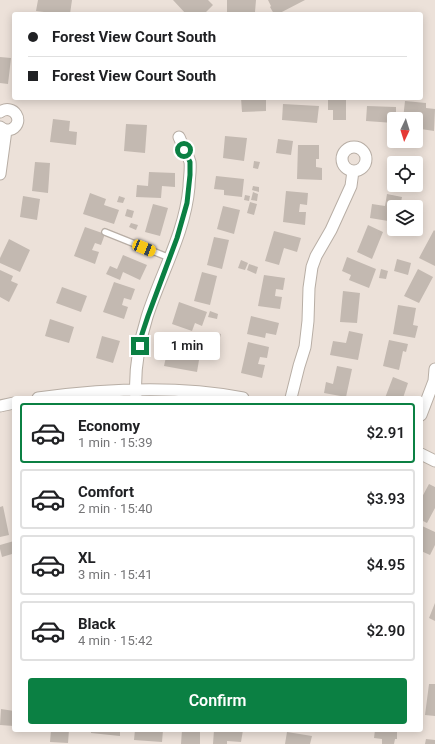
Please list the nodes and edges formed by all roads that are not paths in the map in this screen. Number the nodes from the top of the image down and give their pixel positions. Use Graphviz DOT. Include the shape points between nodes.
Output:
graph roads {
  1 [pos="0,112"];
  2 [pos="3,129"];
  3 [pos="179,137"];
  4 [pos="353,171"];
  5 [pos="0,174"];
  6 [pos="105,232"];
  7 [pos="170,258"];
  8 [pos="435,369"];
  9 [pos="136,394"];
  10 [pos="52,396"];
  11 [pos="228,396"];
  12 [pos="292,396"];
  13 [pos="12,403"];
  14 [pos="0,406"];
  15 [pos="423,410"];
  16 [pos="423,455"];
  17 [pos="435,461"];
  1 -- 2 [label="street" via="12,111 18,121 14,128"];
  2 -- 5 [label="street"];
  3 -- 7 [label="street" via="190,162 190,175 187,203"];
  4 -- 12 [label="street" via="351,186 312,267 305,347"];
  6 -- 7 [label="lane"];
  7 -- 9 [label="street" via="142,334 136,371"];
  8 -- 15 [label="street" via="434,381"];
  9 -- 10 [label="street" via="74,393"];
  9 -- 11 [label="street" via="174,390"];
  13 -- 14 [label="street"];
  16 -- 17 [label="street"];
}
